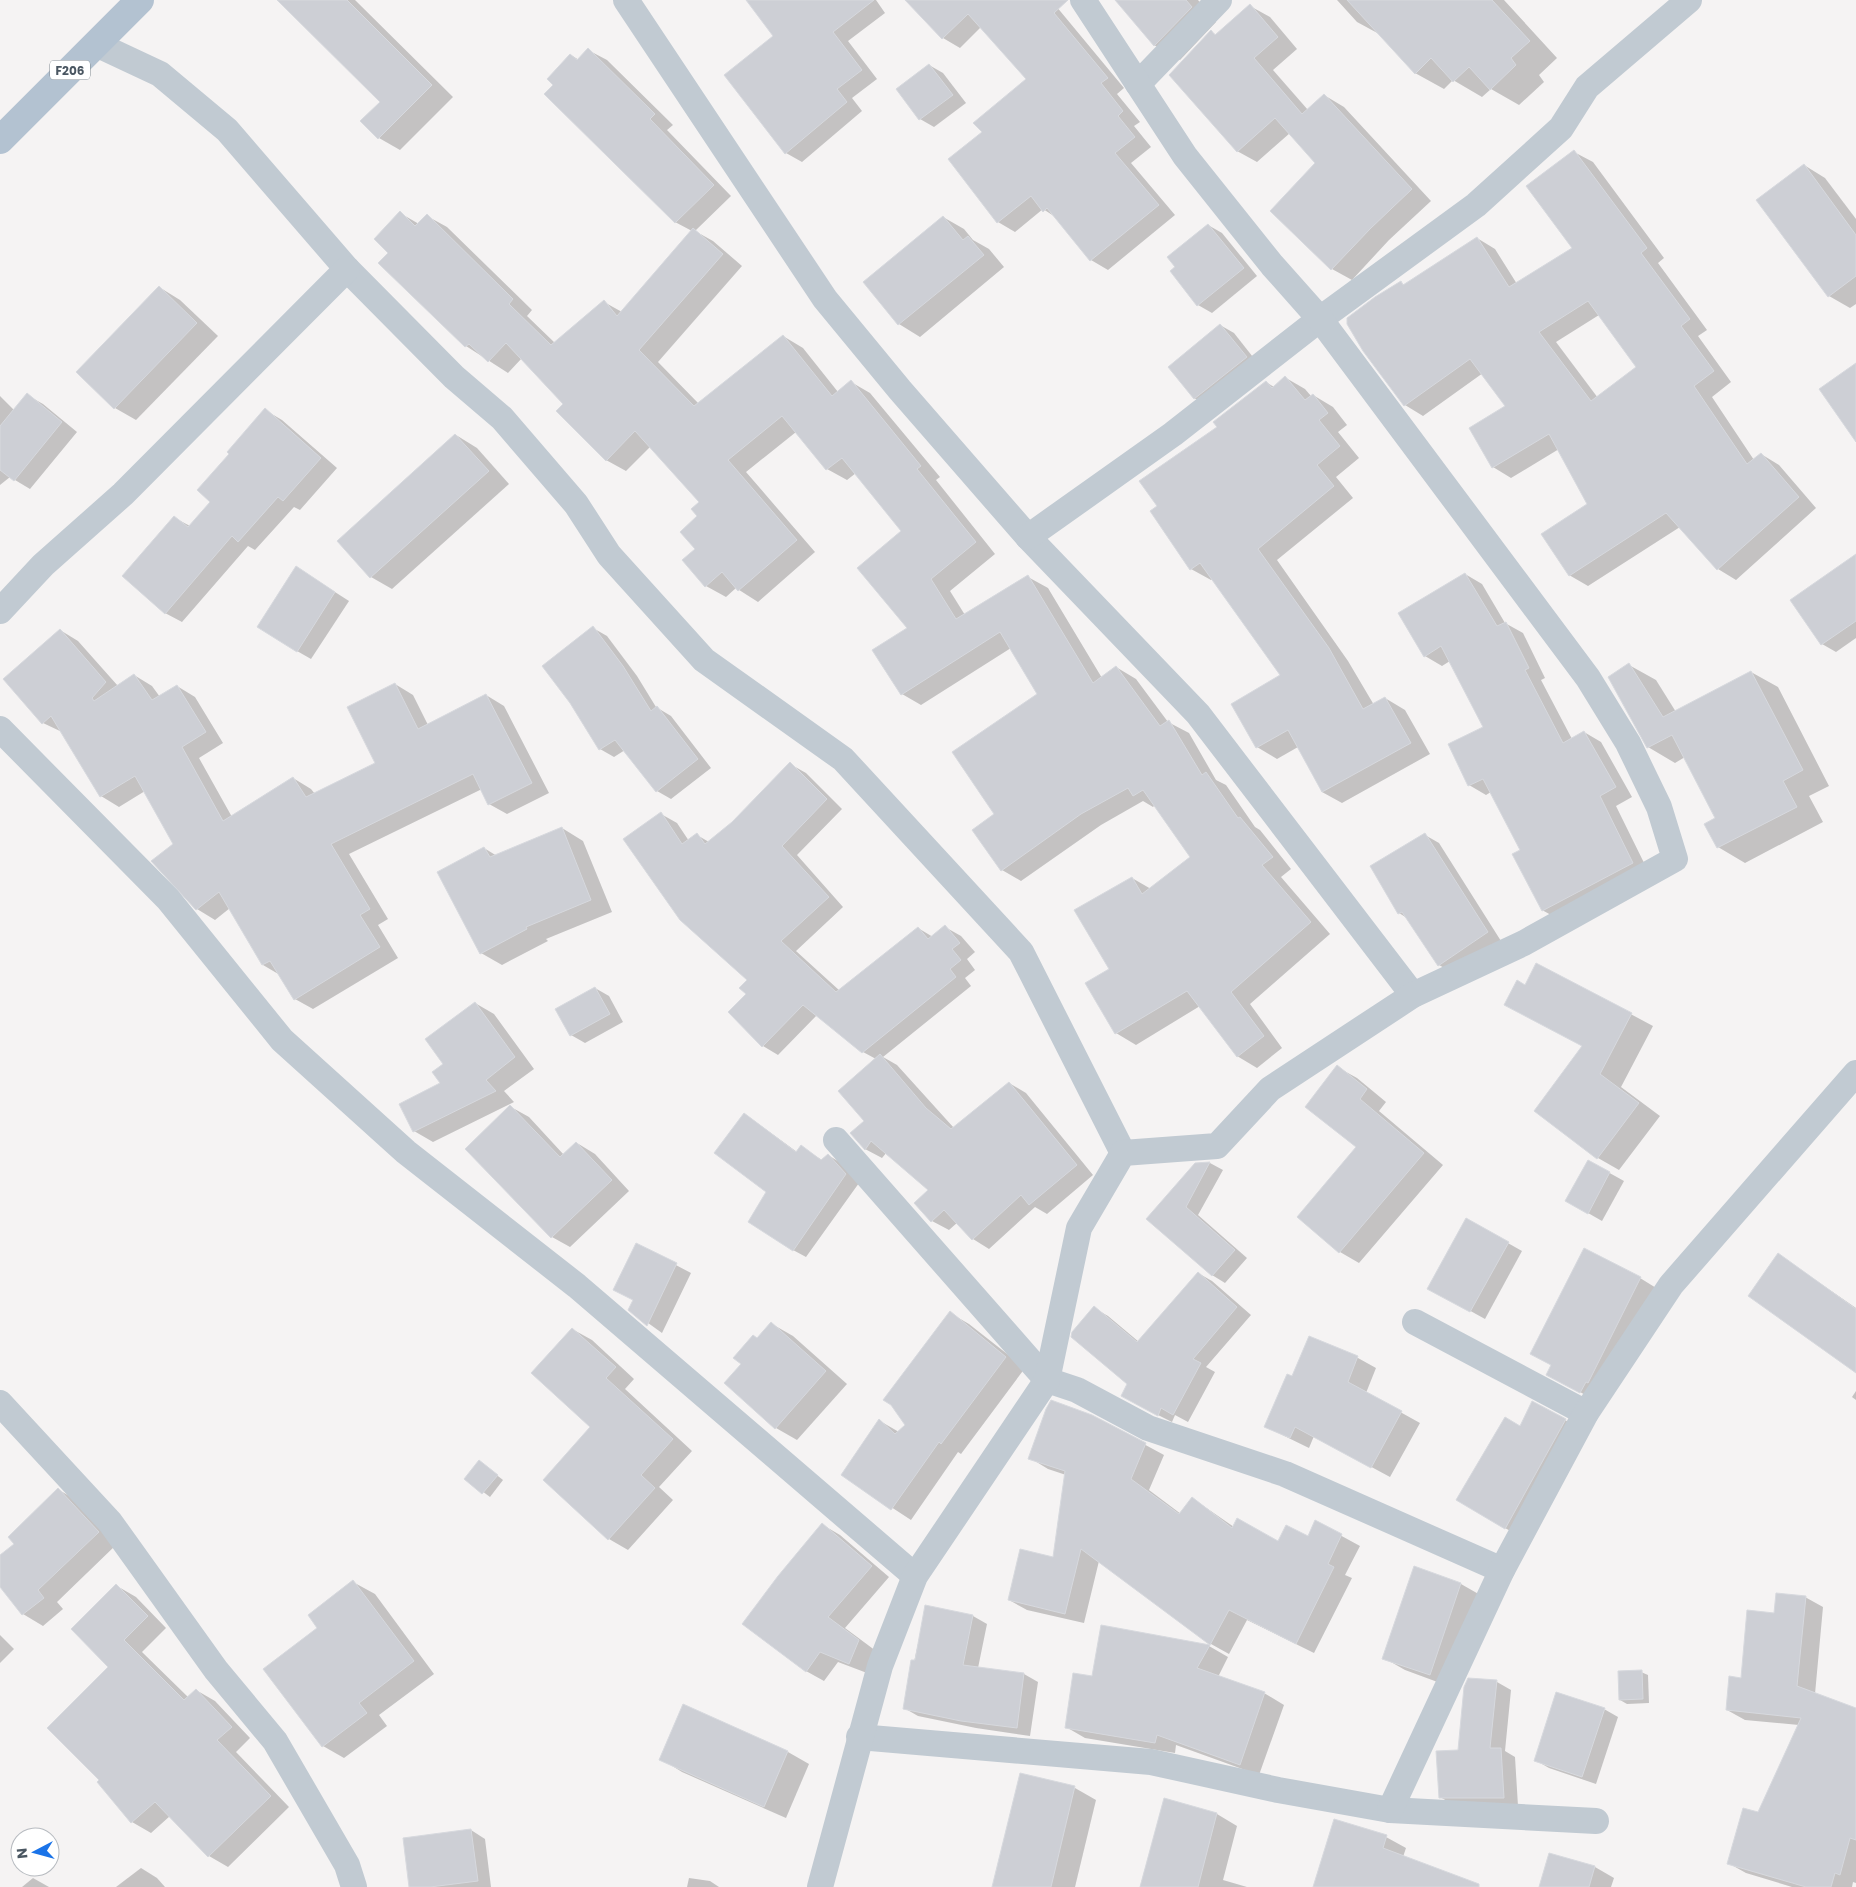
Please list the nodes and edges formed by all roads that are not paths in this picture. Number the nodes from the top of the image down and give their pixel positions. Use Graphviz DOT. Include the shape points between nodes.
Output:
graph roads {
  1 [pos="140,0"];
  2 [pos="626,0"];
  3 [pos="1083,0"];
  4 [pos="1219,0"];
  5 [pos="1689,0"];
  6 [pos="96,44"];
  7 [pos="1138,84"];
  8 [pos="0,140"];
  9 [pos="346,269"];
  10 [pos="1320,319"];
  11 [pos="1028,537"];
  12 [pos="0,611"];
  13 [pos="0,729"];
  14 [pos="1413,995"];
  15 [pos="1856,1073"];
  16 [pos="836,1140"];
  17 [pos="1123,1153"];
  18 [pos="1415,1322"];
  19 [pos="1047,1380"];
  20 [pos="0,1403"];
  21 [pos="1586,1413"];
  22 [pos="1502,1570"];
  23 [pos="915,1576"];
  24 [pos="859,1737"];
  25 [pos="1390,1810"];
  26 [pos="1596,1821"];
  27 [pos="354,1887"];
  28 [pos="820,1887"];
  1 -- 6 [label="main road, F206"];
  2 -- 11 [label="street" via="825,299"];
  3 -- 7 [label="street"];
  4 -- 7 [label="street"];
  5 -- 10 [label="street" via="1587,87 1561,128 1476,205"];
  6 -- 8 [label="main road, F206"];
  6 -- 9 [label="street" via="160,74 227,130"];
  7 -- 10 [label="street" via="1185,156 1272,265"];
  9 -- 12 [label="street" via="123,494 43,565"];
  9 -- 17 [label="street" via="454,377 502,418 576,504 609,556 704,660 843,759 1020,952"];
  10 -- 11 [label="street" via="1173,434"];
  10 -- 14 [label="street" via="1588,678 1628,743 1659,808 1675,859 1524,943"];
  11 -- 14 [label="street" via="1198,714"];
  13 -- 23 [label="street" via="168,899 282,1040 406,1152 577,1286"];
  14 -- 17 [label="street" via="1270,1089 1216,1146"];
  15 -- 21 [label="street" via="1671,1285"];
  16 -- 19 [label="street"];
  17 -- 19 [label="street" via="1079,1228"];
  18 -- 21 [label="street"];
  19 -- 22 [label="street" via="1077,1390 1148,1428 1285,1474"];
  19 -- 23 [label="street"];
  20 -- 27 [label="street" via="110,1522 216,1670 276,1741 347,1866"];
  21 -- 22 [label="street"];
  22 -- 25 [label="street"];
  23 -- 24 [label="street" via="880,1666"];
  24 -- 25 [label="street" via="1151,1762"];
  24 -- 28 [label="street"];
  25 -- 26 [label="street"];
}
